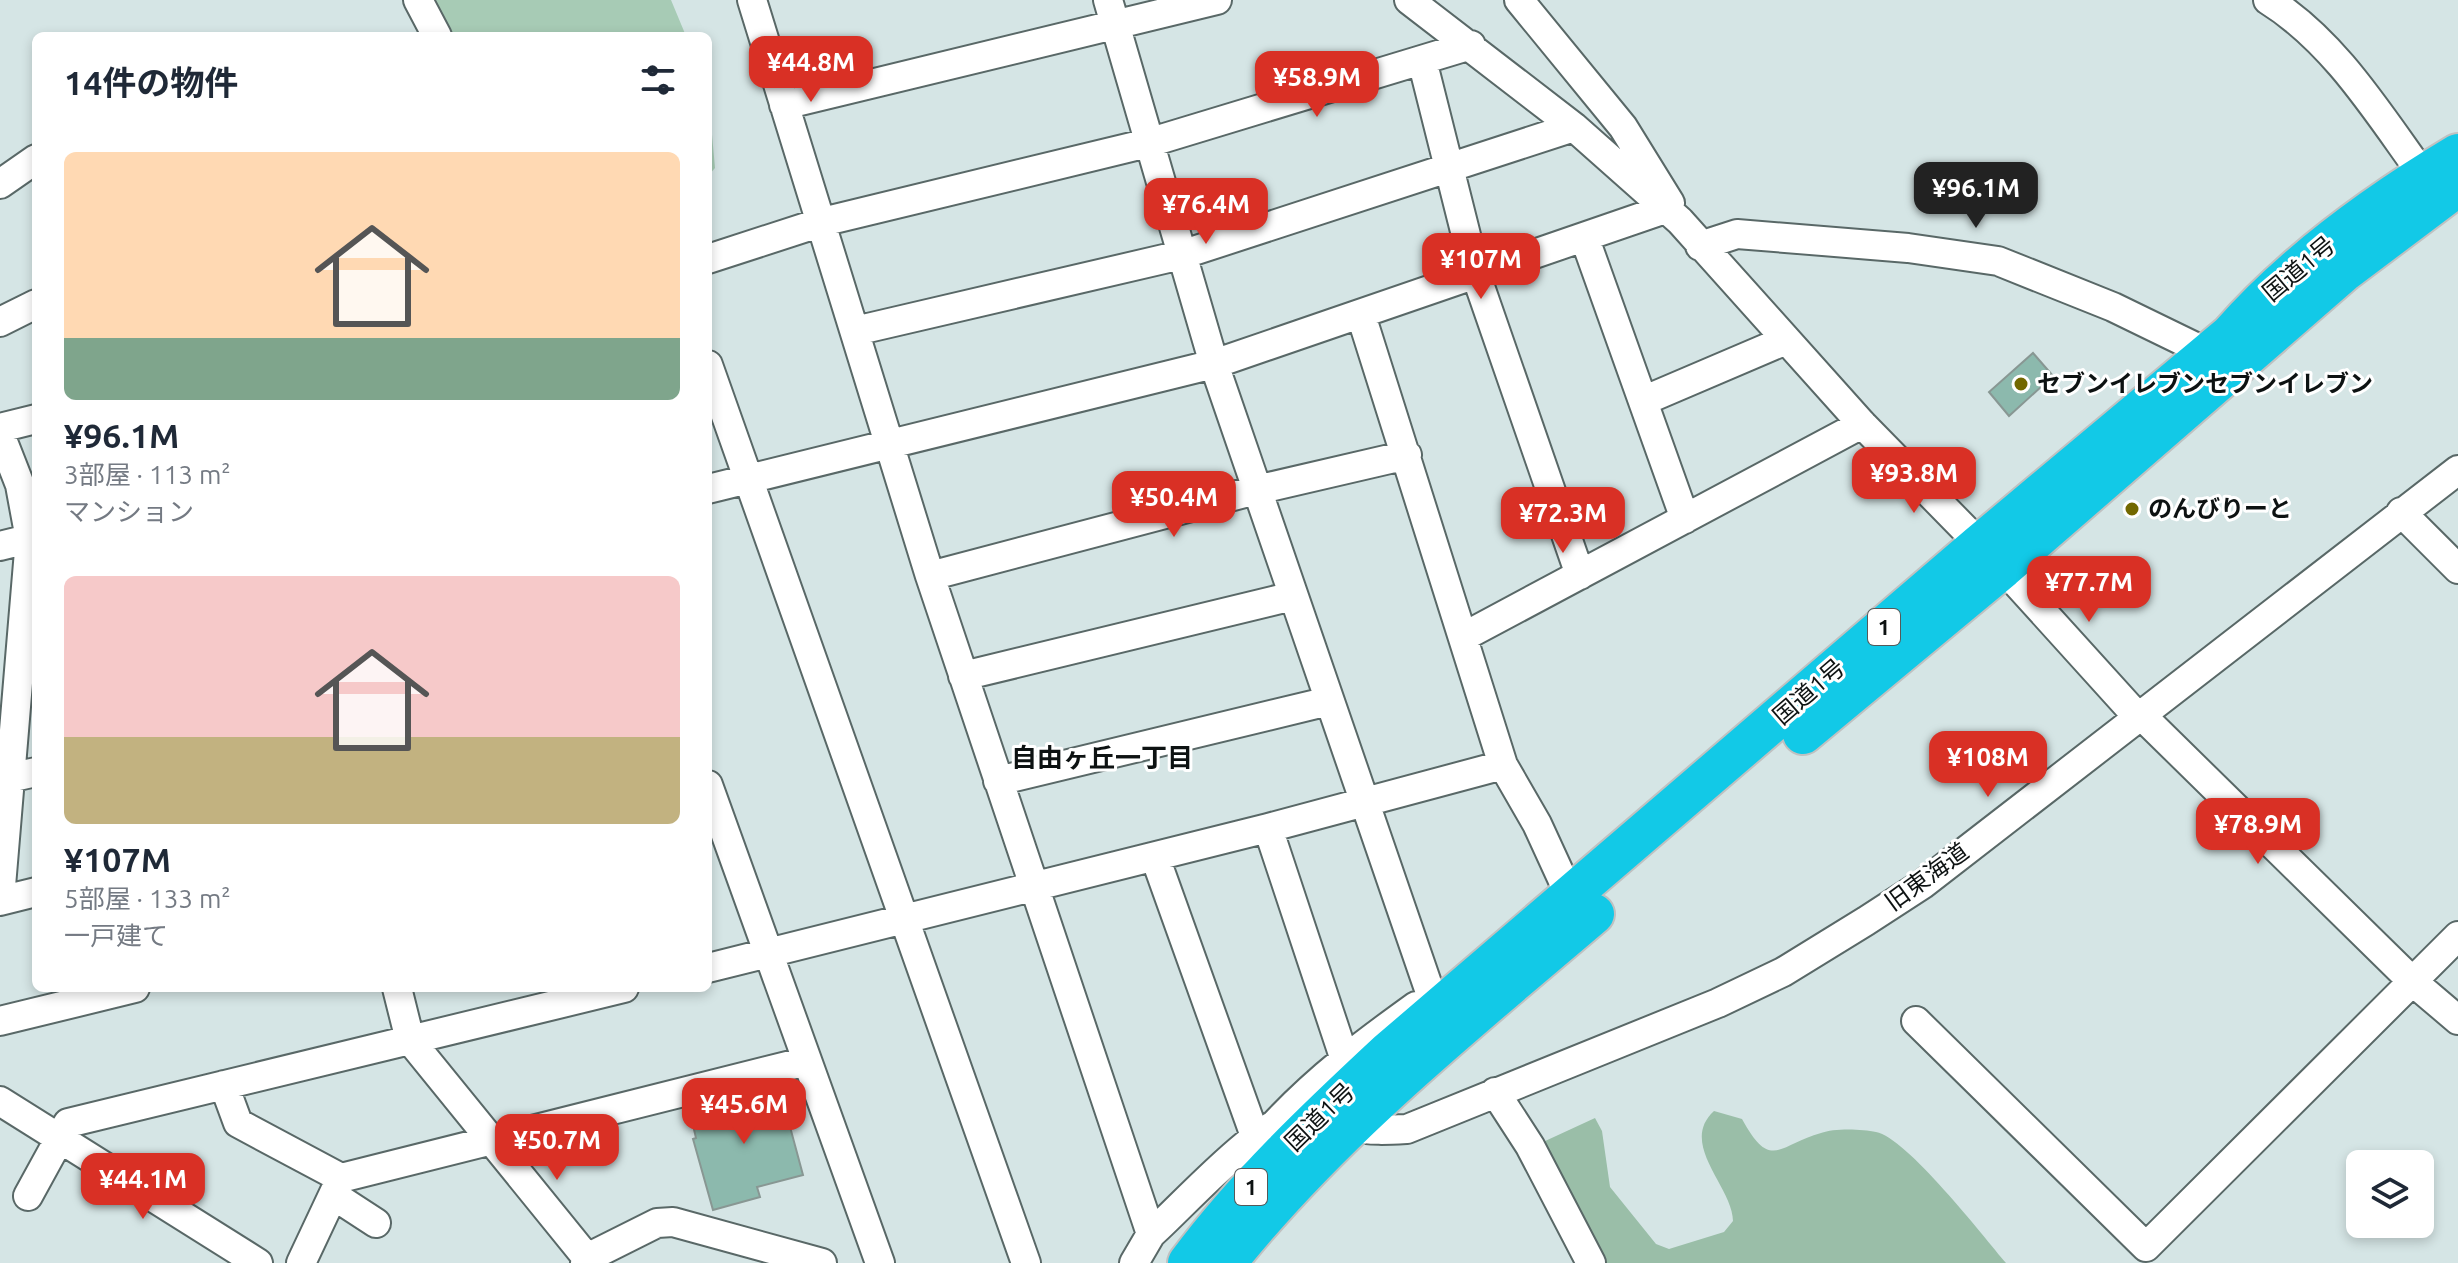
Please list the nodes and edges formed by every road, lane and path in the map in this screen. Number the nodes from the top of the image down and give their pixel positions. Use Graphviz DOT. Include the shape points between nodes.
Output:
graph roads {
  1 [pos="418,0"];
  2 [pos="752,0"];
  3 [pos="1217,0"];
  4 [pos="1409,0"];
  5 [pos="1519,0"];
  6 [pos="2268,0"];
  7 [pos="1112,13"];
  8 [pos="435,32"];
  9 [pos="1471,45"];
  10 [pos="1422,60"];
  11 [pos="784,105"];
  12 [pos="1574,127"];
  13 [pos="1148,143"];
  14 [pos="2458,154"];
  15 [pos="32,162"];
  16 [pos="1449,169"];
  17 [pos="2440,180"];
  18 [pos="0,184"];
  19 [pos="1673,215"];
  20 [pos="822,222"];
  21 [pos="1585,239"];
  22 [pos="1700,246"];
  23 [pos="1181,255"];
  24 [pos="712,258"];
  25 [pos="1476,275"];
  26 [pos="32,306"];
  27 [pos="1361,315"];
  28 [pos="0,322"];
  29 [pos="855,331"];
  30 [pos="1786,340"];
  31 [pos="2221,360"];
  32 [pos="1214,364"];
  33 [pos="712,376"];
  34 [pos="1643,401"];
  35 [pos="32,420"];
  36 [pos="1862,424"];
  37 [pos="0,428"];
  38 [pos="0,434"];
  39 [pos="890,443"];
  40 [pos="1407,455"];
  41 [pos="2458,470"];
  42 [pos="748,479"];
  43 [pos="712,488"];
  44 [pos="1256,490"];
  45 [pos="2401,512"];
  46 [pos="1685,519"];
  47 [pos="32,534"];
  48 [pos="32,538"];
  49 [pos="0,546"];
  50 [pos="1991,557"];
  51 [pos="32,561"];
  52 [pos="2458,569"];
  53 [pos="1580,575"];
  54 [pos="930,576"];
  55 [pos="1293,596"];
  56 [pos="1465,636"];
  57 [pos="28,653"];
  58 [pos="963,676"];
  59 [pos="1329,701"];
  60 [pos="2138,715"];
  61 [pos="1503,765"];
  62 [pos="15,777"];
  63 [pos="998,781"];
  64 [pos="1363,803"];
  65 [pos="712,809"];
  66 [pos="1268,828"];
  67 [pos="718,844"];
  68 [pos="1155,857"];
  69 [pos="1034,887"];
  70 [pos="32,893"];
  71 [pos="1571,898"];
  72 [pos="0,900"];
  73 [pos="904,919"];
  74 [pos="1534,929"];
  75 [pos="2458,936"];
  76 [pos="769,953"];
  77 [pos="712,967"];
  78 [pos="2412,981"];
  79 [pos="119,992"];
  80 [pos="398,992"];
  81 [pos="608,992"];
  82 [pos="1431,995"];
  83 [pos="2458,1020"];
  84 [pos="0,1021"];
  85 [pos="1916,1021"];
  86 [pos="410,1040"];
  87 [pos="1344,1057"];
  88 [pos="807,1061"];
  89 [pos="224,1085"];
  90 [pos="1495,1092"];
  91 [pos="0,1101"];
  92 [pos="1335,1121"];
  93 [pos="1266,1130"];
  94 [pos="61,1137"];
  95 [pos="488,1138"];
  96 [pos="337,1186"];
  97 [pos="28,1196"];
  98 [pos="376,1223"];
  99 [pos="1151,1234"];
  100 [pos="586,1260"];
  101 [pos="258,1263"];
  102 [pos="301,1263"];
  103 [pos="822,1263"];
  104 [pos="880,1263"];
  105 [pos="1026,1263"];
  106 [pos="1134,1263"];
  107 [pos="1188,1263"];
  108 [pos="1226,1263"];
  109 [pos="1591,1263"];
  1 -- 8 [label="street"];
  2 -- 11 [label="street"];
  3 -- 7 [label="street"];
  4 -- 9 [label="street"];
  5 -- 19 [label="street" via="1623,127"];
  6 -- 17 [label="street" via="2342,66"];
  7 -- 11 [label="street"];
  7 -- 13 [label="street"];
  9 -- 10 [label="street"];
  9 -- 12 [label="street"];
  10 -- 13 [label="street"];
  10 -- 16 [label="street"];
  11 -- 20 [label="street"];
  12 -- 16 [label="street"];
  12 -- 19 [label="street"];
  13 -- 20 [label="street"];
  13 -- 23 [label="street"];
  14 -- 17 [label="highway, 国道1号 / 1"];
  15 -- 18 [label="street"];
  16 -- 23 [label="street"];
  16 -- 25 [label="street"];
  17 -- 31 [label="highway, 国道1号 / 1" via="2276,285 2231,334"];
  19 -- 21 [label="street"];
  19 -- 22 [label="street"];
  20 -- 24 [label="street"];
  20 -- 29 [label="street"];
  21 -- 25 [label="street"];
  21 -- 34 [label="street"];
  22 -- 30 [label="street"];
  22 -- 31 [label="street" via="1737,234 1998,261 2113,307"];
  23 -- 29 [label="street"];
  23 -- 32 [label="street"];
  25 -- 27 [label="street"];
  25 -- 53 [label="street"];
  26 -- 28 [label="street"];
  27 -- 32 [label="street"];
  27 -- 40 [label="street"];
  29 -- 39 [label="street"];
  30 -- 34 [label="street"];
  30 -- 36 [label="street"];
  31 -- 50 [label="highway, 国道1号 / 1"];
  32 -- 39 [label="street"];
  32 -- 44 [label="street"];
  33 -- 42 [label="street"];
  34 -- 46 [label="street"];
  35 -- 37 [label="street"];
  36 -- 46 [label="street"];
  36 -- 50 [label="street"];
  38 -- 47 [label="street"];
  39 -- 42 [label="street"];
  39 -- 54 [label="street"];
  40 -- 44 [label="street"];
  40 -- 56 [label="street"];
  41 -- 45 [label="street, 旧東海道"];
  42 -- 43 [label="street"];
  42 -- 73 [label="street"];
  44 -- 54 [label="street"];
  44 -- 55 [label="street"];
  45 -- 52 [label="street"];
  45 -- 60 [label="street, 旧東海道"];
  46 -- 53 [label="street"];
  48 -- 49 [label="street"];
  50 -- 60 [label="street"];
  50 -- 71 [label="highway, 国道1号 / 1"];
  50 -- 92 [label="highway, 国道1号 / 1" via="1839,703"];
  51 -- 57 [label="street"];
  53 -- 56 [label="street"];
  54 -- 58 [label="street"];
  55 -- 58 [label="street"];
  55 -- 59 [label="street"];
  56 -- 61 [label="street"];
  57 -- 62 [label="street"];
  58 -- 63 [label="street"];
  59 -- 63 [label="street"];
  59 -- 64 [label="street"];
  60 -- 78 [label="street"];
  60 -- 90 [label="street, 旧東海道" via="1923,884 1783,972"];
  61 -- 64 [label="street"];
  61 -- 71 [label="street"];
  62 -- 72 [label="street"];
  63 -- 69 [label="street"];
  64 -- 66 [label="street"];
  64 -- 82 [label="street"];
  65 -- 67 [label="street"];
  66 -- 68 [label="street"];
  66 -- 87 [label="street"];
  67 -- 76 [label="street"];
  68 -- 69 [label="street"];
  68 -- 93 [label="street"];
  69 -- 73 [label="street"];
  69 -- 99 [label="street"];
  70 -- 72 [label="street"];
  71 -- 74 [label="highway, 国道1号 / 1"];
  73 -- 76 [label="street"];
  73 -- 105 [label="street"];
  74 -- 82 [label="street"];
  74 -- 92 [label="highway, 国道1号 / 1"];
  75 -- 78 [label="street"];
  76 -- 77 [label="street"];
  76 -- 88 [label="street"];
  78 -- 83 [label="street"];
  78 -- 85 [label="street" via="2146,1247"];
  79 -- 84 [label="street"];
  80 -- 86 [label="street"];
  81 -- 86 [label="street"];
  82 -- 87 [label="street"];
  86 -- 89 [label="street"];
  86 -- 95 [label="street"];
  87 -- 93 [label="street"];
  88 -- 95 [label="street"];
  88 -- 104 [label="street"];
  89 -- 94 [label="street" via="68,1123"];
  89 -- 96 [label="street" via="238,1123"];
  90 -- 92 [label="street, 旧東海道" via="1407,1129 1378,1131"];
  90 -- 109 [label="street" via="1530,1146"];
  91 -- 94 [label="street"];
  92 -- 93 [label="street, 旧東海道" via="1291,1115"];
  92 -- 107 [label="highway, 国道1号 / 1" via="1219,1221"];
  92 -- 108 [label="highway, 国道1号 / 1"];
  93 -- 99 [label="street"];
  94 -- 97 [label="street"];
  94 -- 101 [label="street"];
  95 -- 96 [label="street"];
  95 -- 100 [label="street"];
  96 -- 98 [label="street"];
  96 -- 102 [label="street"];
  99 -- 106 [label="street"];
  100 -- 103 [label="street" via="657,1223 673,1222"];
}
